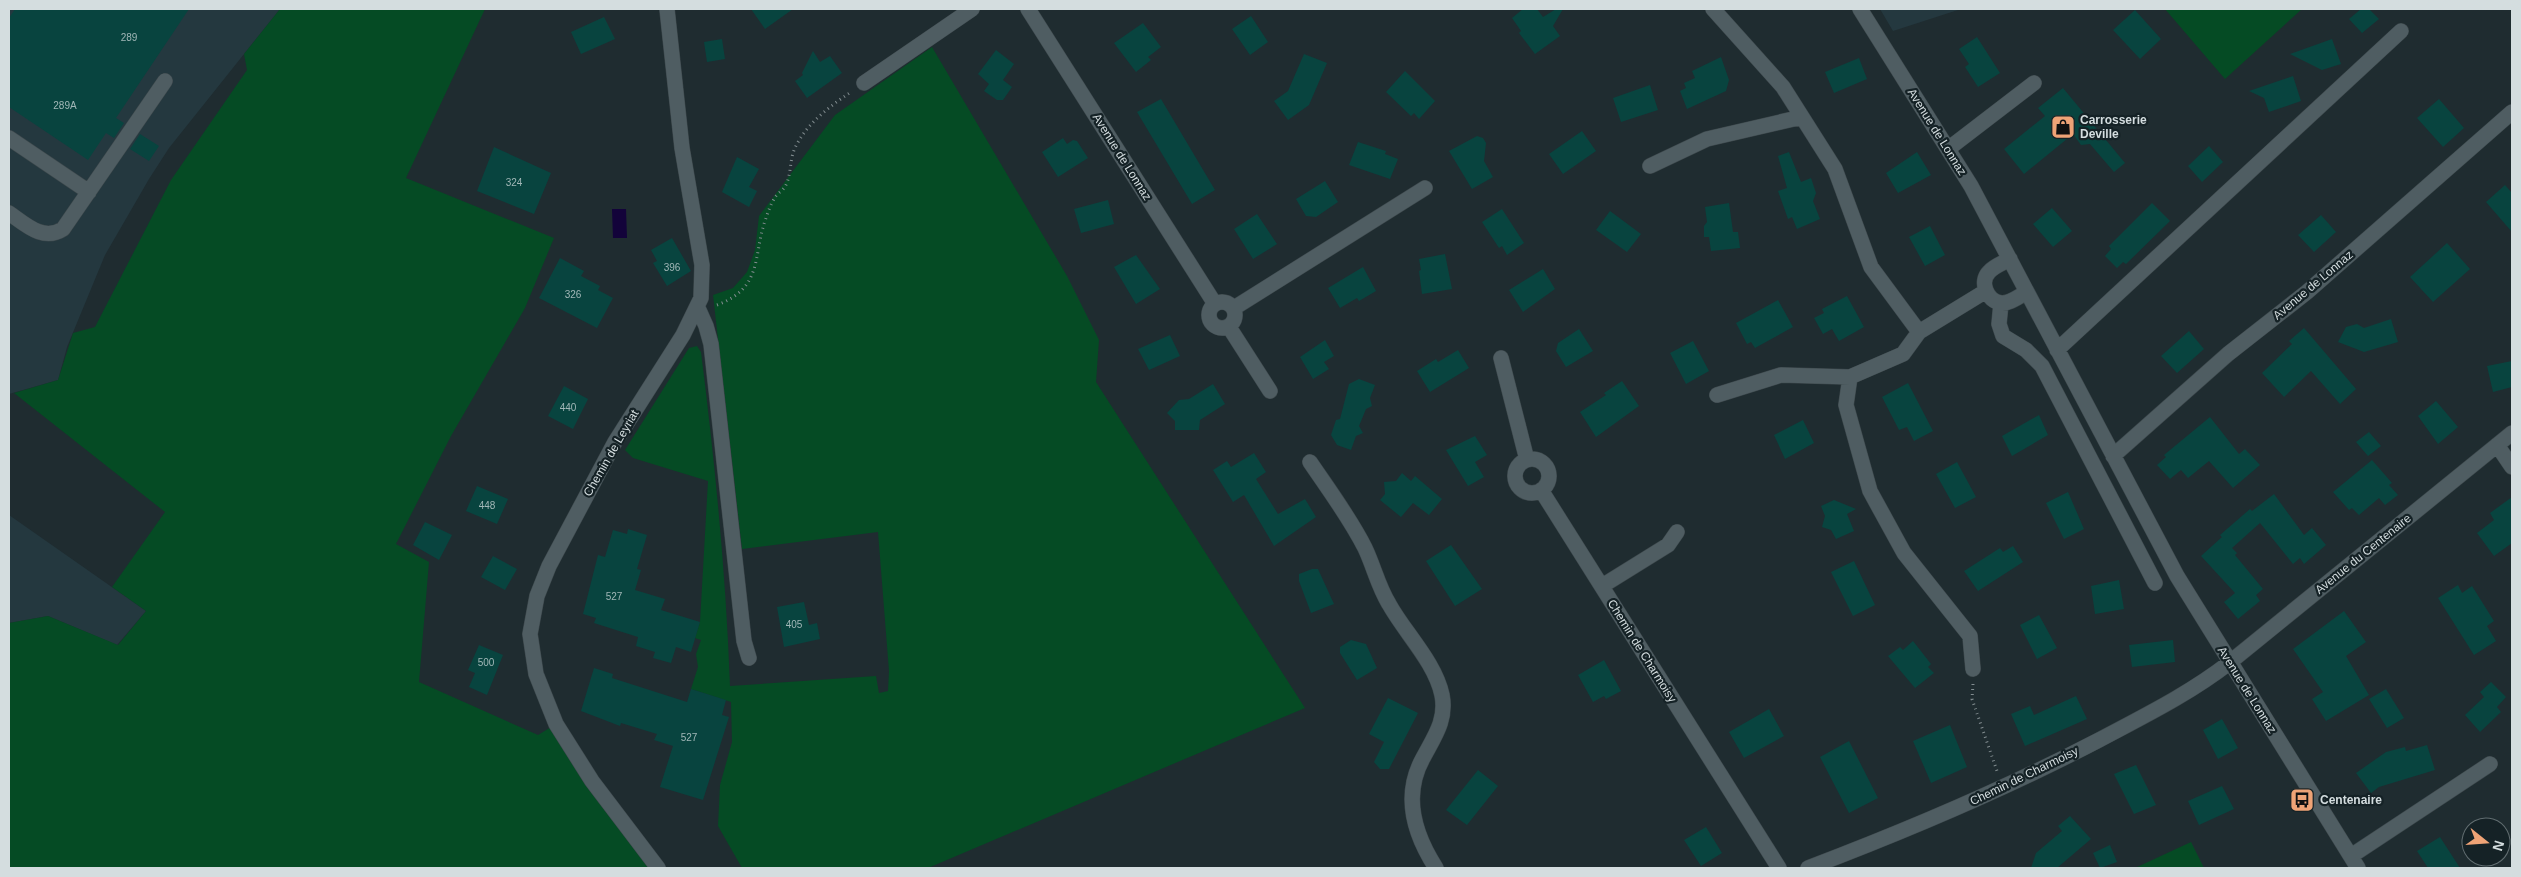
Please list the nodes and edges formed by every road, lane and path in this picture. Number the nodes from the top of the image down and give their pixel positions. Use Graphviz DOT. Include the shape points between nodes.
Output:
graph roads {
  1 [pos="667,9"];
  2 [pos="972,9"];
  3 [pos="1028,9"];
  4 [pos="1713,9"];
  5 [pos="1860,9"];
  6 [pos="2401,31"];
  7 [pos="164,81"];
  8 [pos="864,83"];
  9 [pos="2034,83"];
  10 [pos="2512,112"];
  11 [pos="1802,116"];
  12 [pos="9,138"];
  13 [pos="1948,148"];
  14 [pos="1650,166"];
  15 [pos="1426,188"];
  16 [pos="89,192"];
  17 [pos="9,213"];
  18 [pos="2010,259"];
  19 [pos="1986,291"];
  20 [pos="2027,292"];
  21 [pos="2001,303"];
  22 [pos="1215,304"];
  23 [pos="698,308"];
  24 [pos="1234,308"];
  25 [pos="1229,327"];
  26 [pos="1919,332"];
  27 [pos="2057,350"];
  28 [pos="1501,358"];
  29 [pos="1850,377"];
  30 [pos="1270,391"];
  31 [pos="1717,395"];
  32 [pos="2512,433"];
  33 [pos="2497,446"];
  34 [pos="2113,456"];
  35 [pos="1527,460"];
  36 [pos="1310,462"];
  37 [pos="2512,467"];
  38 [pos="1541,490"];
  39 [pos="1677,532"];
  40 [pos="2155,583"];
  41 [pos="1602,586"];
  42 [pos="749,658"];
  43 [pos="2229,663"];
  44 [pos="1973,669"];
  45 [pos="2490,764"];
  46 [pos="2003,788"];
  47 [pos="2354,862"];
  48 [pos="658,868"];
  49 [pos="1436,868"];
  50 [pos="1778,868"];
  51 [pos="1808,868"];
  1 -- 23 [label="street, Chemin de Leyriat" via="682,148 702,265 703,287"];
  2 -- 8 [label="street"];
  3 -- 22 [label="street, Avenue de Lonnaz"];
  4 -- 11 [label="street" via="1783,87"];
  5 -- 13 [label="street, Avenue de Lonnaz"];
  6 -- 27 [label="street"];
  7 -- 16 [label="street"];
  8 -- 23 [label="path" via="826,109 795,147 788,180 771,204 757,264 746,284 719,304"];
  9 -- 13 [label="street"];
  10 -- 34 [label="street, Avenue de Lonnaz"];
  11 -- 14 [label="street" via="1707,139"];
  11 -- 26 [label="street" via="1834,169 1871,267"];
  12 -- 16 [label="street"];
  13 -- 18 [label="street, Avenue de Lonnaz"];
  15 -- 24 [label="street"];
  16 -- 17 [label="street" via="67,225 52,234 41,234"];
  18 -- 19 [label="street" via="1989,271 1984,282"];
  18 -- 20 [label="street, Avenue de Lonnaz"];
  19 -- 21 [label="street" via="1990,298"];
  19 -- 26 [label="street"];
  20 -- 21 [label="street"];
  20 -- 27 [label="street, Avenue de Lonnaz"];
  21 -- 40 [label="street" via="1999,324 2002,336 2026,350 2042,366"];
  22 -- 24 [label="street" via="1226,302"];
  22 -- 25 [label="street" via="1211,308 1210,320 1218,328"];
  23 -- 42 [label="street" via="711,344 744,641"];
  23 -- 48 [label="street, Chemin de Leyriat" via="615,442 542,582 530,623 530,645 536,674 556,724 592,782"];
  24 -- 25 [label="street" via="1235,319"];
  25 -- 30 [label="street"];
  26 -- 29 [label="street" via="1903,354"];
  27 -- 34 [label="street, Avenue de Lonnaz"];
  28 -- 35 [label="street"];
  29 -- 31 [label="street" via="1781,375"];
  29 -- 44 [label="street" via="1846,405 1870,491 1904,553 1970,636"];
  32 -- 33 [label="street, Avenue du Centenaire"];
  33 -- 37 [label="street"];
  33 -- 43 [label="street, Avenue du Centenaire"];
  34 -- 43 [label="street, Avenue de Lonnaz" via="2177,576"];
  35 -- 38 [label="street" via="1538,461 1547,469 1548,480"];
  35 -- 38 [label="street" via="1515,472 1516,484 1524,492"];
  36 -- 49 [label="street" via="1365,548 1379,586 1439,684 1443,711 1441,724 1416,772 1412,800 1420,841"];
  38 -- 41 [label="street, Chemin de Charmoisy"];
  39 -- 41 [label="street, Chemin de Charmoisy" via="1668,545"];
  41 -- 50 [label="street, Chemin de Charmoisy"];
  43 -- 46 [label="street, Chemin de Charmoisy" via="2164,706"];
  43 -- 47 [label="street, Avenue de Lonnaz"];
  44 -- 46 [label="path" via="1972,699"];
  45 -- 47 [label="street"];
  46 -- 51 [label="street, Chemin de Charmoisy"];
}
